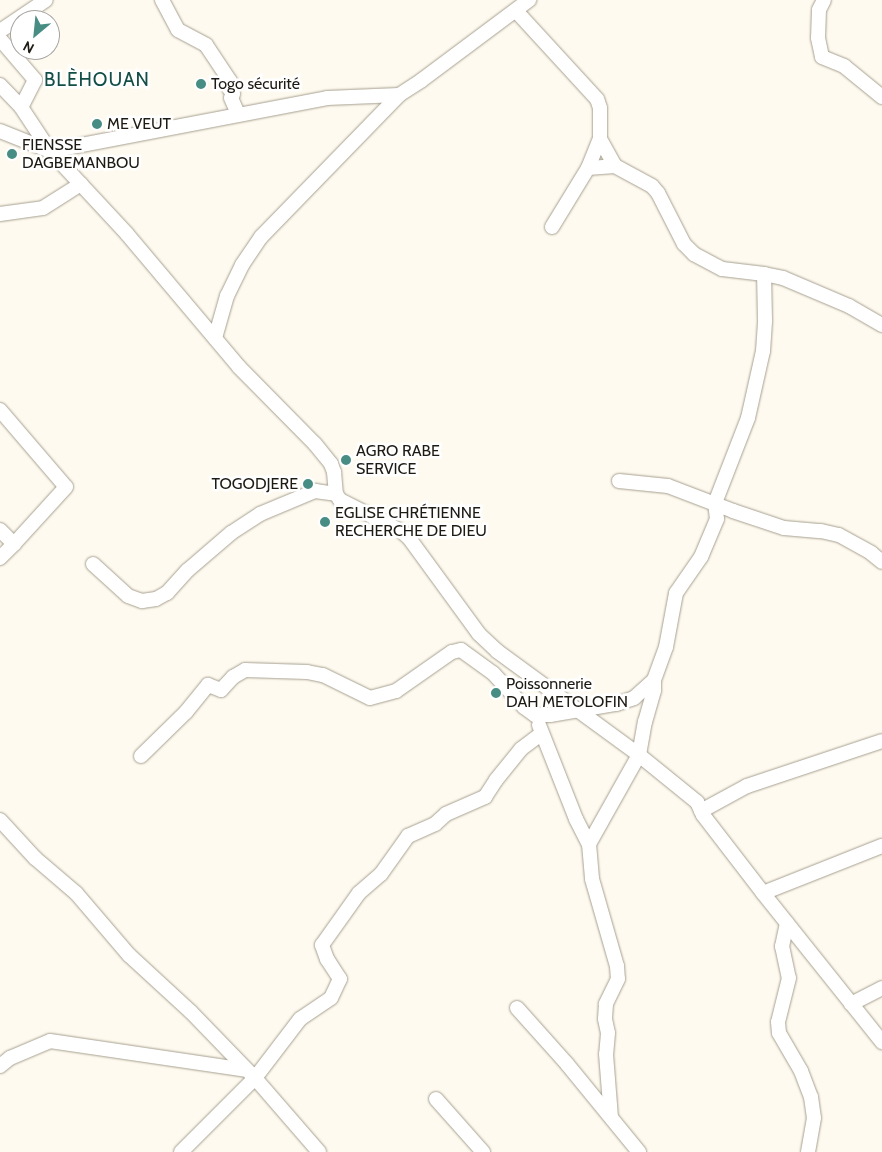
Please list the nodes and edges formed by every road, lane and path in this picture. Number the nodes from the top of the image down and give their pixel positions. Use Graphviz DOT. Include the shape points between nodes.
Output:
graph roads {
  1 [pos="46,0"];
  2 [pos="162,0"];
  3 [pos="529,0"];
  4 [pos="824,0"];
  5 [pos="516,11"];
  6 [pos="0,31"];
  7 [pos="0,39"];
  8 [pos="0,85"];
  9 [pos="399,95"];
  10 [pos="882,97"];
  11 [pos="21,107"];
  12 [pos="238,114"];
  13 [pos="0,131"];
  14 [pos="600,139"];
  15 [pos="50,151"];
  16 [pos="615,166"];
  17 [pos="588,168"];
  18 [pos="81,184"];
  19 [pos="0,214"];
  20 [pos="552,227"];
  21 [pos="764,274"];
  22 [pos="882,324"];
  23 [pos="215,338"];
  24 [pos="0,410"];
  25 [pos="618,481"];
  26 [pos="336,494"];
  27 [pos="716,503"];
  28 [pos="733,511"];
  29 [pos="717,519"];
  30 [pos="0,530"];
  31 [pos="14,544"];
  32 [pos="0,558"];
  33 [pos="882,562"];
  34 [pos="93,564"];
  35 [pos="654,680"];
  36 [pos="579,711"];
  37 [pos="535,715"];
  38 [pos="542,733"];
  39 [pos="882,741"];
  40 [pos="639,755"];
  41 [pos="141,756"];
  42 [pos="701,811"];
  43 [pos="0,820"];
  44 [pos="589,844"];
  45 [pos="882,846"];
  46 [pos="762,893"];
  47 [pos="786,923"];
  48 [pos="882,988"];
  49 [pos="851,1004"];
  50 [pos="516,1008"];
  51 [pos="882,1042"];
  52 [pos="0,1066"];
  53 [pos="250,1074"];
  54 [pos="436,1099"];
  55 [pos="611,1117"];
  56 [pos="181,1152"];
  57 [pos="319,1152"];
  58 [pos="483,1152"];
  59 [pos="639,1152"];
  60 [pos="808,1152"];
  1 -- 6 [label="street"];
  2 -- 12 [label="street" via="178,30 206,45 230,81 231,98"];
  3 -- 5 [label="street"];
  4 -- 10 [label="street" via="819,10 818,38 822,57 844,66"];
  5 -- 9 [label="street"];
  5 -- 14 [label="street" via="597,99"];
  7 -- 11 [label="street" via="35,80"];
  8 -- 11 [label="street"];
  9 -- 12 [label="street" via="327,98"];
  9 -- 23 [label="street" via="261,238 242,265 227,296"];
  11 -- 15 [label="street"];
  12 -- 15 [label="street"];
  13 -- 15 [label="street"];
  14 -- 16 [label="street"];
  14 -- 17 [label="street"];
  15 -- 18 [label="street"];
  16 -- 17 [label="street"];
  16 -- 21 [label="street" via="652,186 684,244 694,254 722,269"];
  17 -- 20 [label="street"];
  18 -- 19 [label="street" via="43,208"];
  18 -- 23 [label="street"];
  21 -- 22 [label="street" via="782,278 849,306"];
  21 -- 27 [label="street" via="762,351 748,418"];
  23 -- 26 [label="street" via="331,464"];
  24 -- 31 [label="street" via="66,487"];
  25 -- 27 [label="street" via="668,486"];
  26 -- 34 [label="street" via="315,491 260,514 231,532 167,593 156,599 142,601 128,596"];
  26 -- 36 [label="street" via="346,504 401,530 479,634"];
  27 -- 28 [label="street"];
  27 -- 29 [label="street"];
  28 -- 29 [label="street"];
  28 -- 33 [label="street" via="784,528 839,535"];
  29 -- 35 [label="street" via="701,557 676,593 667,640"];
  30 -- 31 [label="street"];
  31 -- 32 [label="street"];
  35 -- 36 [label="street" via="634,698"];
  35 -- 40 [label="street"];
  36 -- 37 [label="street"];
  36 -- 40 [label="street"];
  37 -- 38 [label="street"];
  37 -- 41 [label="street" via="524,708 493,673 461,650 452,652 396,691 370,698 323,675 246,670 233,677 221,690 208,685 186,712"];
  38 -- 44 [label="street"];
  38 -- 53 [label="street" via="521,749 486,797 446,814 435,824 408,836 381,874 359,893 322,944 340,979 331,998 300,1019"];
  39 -- 42 [label="street" via="747,786"];
  40 -- 42 [label="street" via="687,792"];
  40 -- 44 [label="street"];
  42 -- 46 [label="street"];
  43 -- 53 [label="street" via="35,858 76,893 130,955"];
  44 -- 55 [label="street" via="592,879 617,966 618,979 606,1004 605,1019"];
  45 -- 46 [label="street"];
  46 -- 47 [label="street"];
  47 -- 49 [label="street"];
  47 -- 60 [label="street" via="782,946 789,978 779,1028 811,1097 814,1118"];
  48 -- 49 [label="street"];
  49 -- 51 [label="street"];
  50 -- 55 [label="street"];
  52 -- 53 [label="street" via="10,1058 50,1042"];
  53 -- 56 [label="street"];
  53 -- 57 [label="street"];
  54 -- 58 [label="street"];
  55 -- 59 [label="street"];
}
